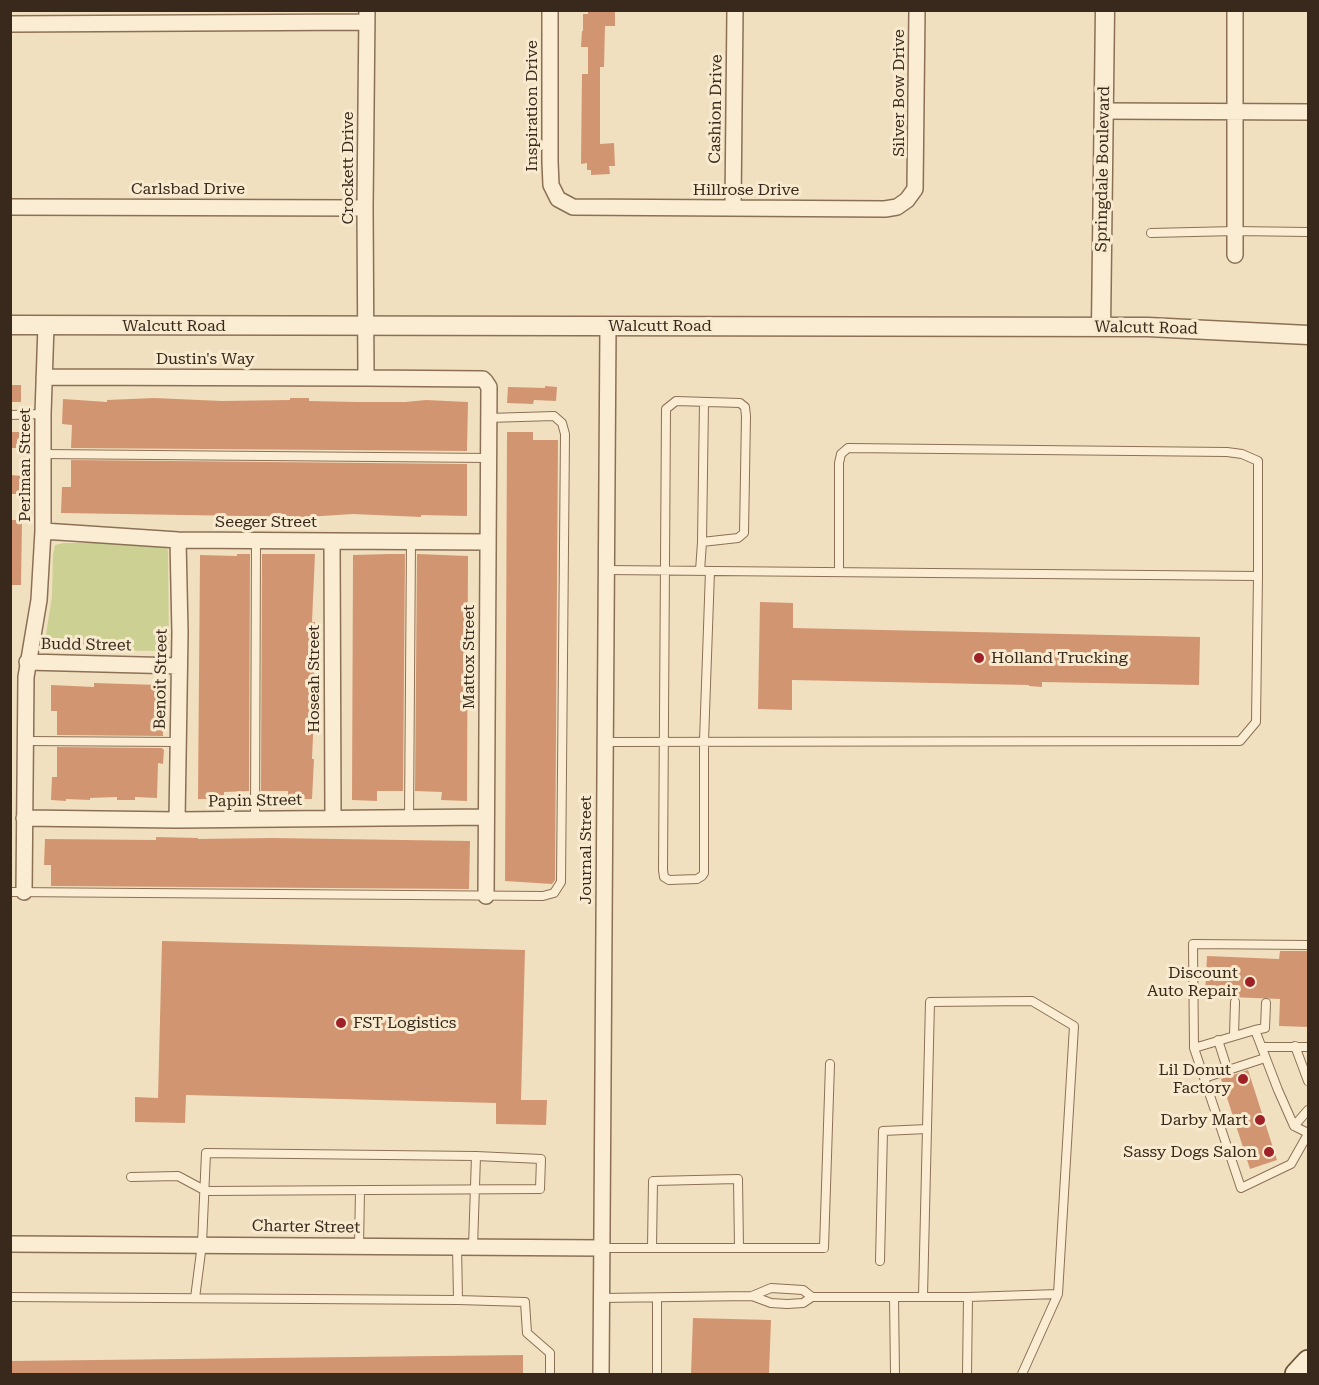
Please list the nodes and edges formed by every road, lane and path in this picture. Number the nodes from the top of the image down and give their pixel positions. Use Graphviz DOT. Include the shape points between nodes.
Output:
graph roads {
  1 [pos="550,10"];
  2 [pos="735,10"];
  3 [pos="917,10"];
  4 [pos="1104,10"];
  5 [pos="1235,10"];
  6 [pos="367,16"];
  7 [pos="10,24"];
  8 [pos="1104,111"];
  9 [pos="1235,112"];
  10 [pos="1308,112"];
  11 [pos="917,176"];
  12 [pos="558,199"];
  13 [pos="10,207"];
  14 [pos="733,207"];
  15 [pos="365,208"];
  16 [pos="1235,231"];
  17 [pos="1308,232"];
  18 [pos="1151,233"];
  19 [pos="1235,255"];
  20 [pos="10,325"];
  21 [pos="46,325"];
  22 [pos="366,325"];
  23 [pos="608,326"];
  24 [pos="1101,327"];
  25 [pos="1308,335"];
  26 [pos="44,377"];
  27 [pos="366,378"];
  28 [pos="704,402"];
  29 [pos="43,414"];
  30 [pos="10,415"];
  31 [pos="489,418"];
  32 [pos="42,454"];
  33 [pos="489,458"];
  34 [pos="43,531"];
  35 [pos="178,540"];
  36 [pos="256,540"];
  37 [pos="332,541"];
  38 [pos="411,541"];
  39 [pos="488,542"];
  40 [pos="702,542"];
  41 [pos="606,570"];
  42 [pos="664,570"];
  43 [pos="700,570"];
  44 [pos="710,571"];
  45 [pos="839,572"];
  46 [pos="1258,576"];
  47 [pos="27,662"];
  48 [pos="179,666"];
  49 [pos="26,741"];
  50 [pos="662,741"];
  51 [pos="704,741"];
  52 [pos="178,742"];
  53 [pos="605,742"];
  54 [pos="486,817"];
  55 [pos="24,818"];
  56 [pos="333,818"];
  57 [pos="409,818"];
  58 [pos="177,819"];
  59 [pos="255,819"];
  60 [pos="17,892"];
  61 [pos="486,896"];
  62 [pos="1308,945"];
  63 [pos="1235,1002"];
  64 [pos="1266,1003"];
  65 [pos="1255,1030"];
  66 [pos="1234,1035"];
  67 [pos="1218,1040"];
  68 [pos="1295,1046"];
  69 [pos="1262,1047"];
  70 [pos="1308,1047"];
  71 [pos="1194,1048"];
  72 [pos="1265,1058"];
  73 [pos="1225,1062"];
  74 [pos="830,1064"];
  75 [pos="1280,1068"];
  76 [pos="1271,1071"];
  77 [pos="1204,1078"];
  78 [pos="1305,1080"];
  79 [pos="1287,1086"];
  80 [pos="1278,1090"];
  81 [pos="1308,1110"];
  82 [pos="1294,1126"];
  83 [pos="927,1129"];
  84 [pos="1308,1133"];
  85 [pos="477,1155"];
  86 [pos="131,1177"];
  87 [pos="476,1188"];
  88 [pos="360,1190"];
  89 [pos="206,1191"];
  90 [pos="10,1244"];
  91 [pos="202,1244"];
  92 [pos="360,1246"];
  93 [pos="465,1246"];
  94 [pos="601,1248"];
  95 [pos="651,1248"];
  96 [pos="739,1248"];
  97 [pos="880,1261"];
  98 [pos="1058,1294"];
  99 [pos="752,1296"];
  100 [pos="923,1296"];
  101 [pos="10,1297"];
  102 [pos="812,1297"];
  103 [pos="894,1297"];
  104 [pos="968,1297"];
  105 [pos="195,1298"];
  106 [pos="601,1298"];
  107 [pos="657,1298"];
  108 [pos="458,1300"];
  109 [pos="1308,1361"];
  110 [pos="550,1374"];
  111 [pos="601,1374"];
  112 [pos="657,1374"];
  113 [pos="895,1374"];
  114 [pos="968,1374"];
  115 [pos="1022,1374"];
  116 [pos="1296,1374"];
  1 -- 12 [label="street, Inspiration Drive" via="549,162 551,185"];
  2 -- 14 [label="street, Cashion Drive"];
  3 -- 11 [label="street, Silver Bow Drive"];
  4 -- 8 [label="street, Springdale Boulevard"];
  5 -- 9 [label="street"];
  6 -- 7 [label="street"];
  6 -- 15 [label="street, Crockett Drive"];
  8 -- 9 [label="street"];
  8 -- 24 [label="street, Springdale Boulevard"];
  9 -- 10 [label="street"];
  9 -- 16 [label="street"];
  11 -- 14 [label="street, Hillrose Drive" via="915,189 897,207"];
  12 -- 14 [label="street, Hillrose Drive" via="573,207"];
  13 -- 15 [label="street, Carlsbad Drive"];
  15 -- 22 [label="street, Crockett Drive"];
  16 -- 17 [label="lane"];
  16 -- 18 [label="lane"];
  16 -- 19 [label="street"];
  20 -- 21 [label="street, Walcutt Road"];
  21 -- 22 [label="street, Walcutt Road"];
  21 -- 26 [label="street, Perlman Street"];
  22 -- 23 [label="street, Walcutt Road"];
  22 -- 27 [label="street"];
  23 -- 24 [label="street, Walcutt Road"];
  23 -- 41 [label="street, Journal Street"];
  24 -- 25 [label="street, Walcutt Road"];
  26 -- 27 [label="street, Dustin's Way"];
  26 -- 29 [label="street, Perlman Street"];
  27 -- 31 [label="street, Dustin's Way" via="483,379 489,387"];
  28 -- 40 [label="lane"];
  28 -- 40 [label="lane" via="740,403 745,407 746,417 744,532 738,538"];
  28 -- 42 [label="lane" via="676,401 666,409"];
  29 -- 30 [label="lane"];
  29 -- 32 [label="street, Perlman Street"];
  31 -- 33 [label="street, Mattox Street"];
  31 -- 61 [label="lane" via="554,416 562,423 565,446 561,882 554,893 543,896"];
  32 -- 33 [label="lane"];
  32 -- 34 [label="street, Perlman Street"];
  33 -- 39 [label="street, Mattox Street"];
  34 -- 35 [label="street, Seeger Street"];
  34 -- 47 [label="street, Perlman Street" via="39,600"];
  35 -- 36 [label="street, Seeger Street"];
  35 -- 48 [label="street, Benoit Street"];
  36 -- 37 [label="street, Seeger Street"];
  36 -- 59 [label="lane"];
  37 -- 38 [label="street, Seeger Street"];
  37 -- 56 [label="street, Hoseah Street"];
  38 -- 39 [label="street, Seeger Street"];
  38 -- 57 [label="lane"];
  39 -- 54 [label="street, Mattox Street"];
  40 -- 43 [label="lane"];
  41 -- 42 [label="lane"];
  41 -- 53 [label="street, Journal Street"];
  42 -- 43 [label="lane"];
  42 -- 50 [label="lane"];
  43 -- 44 [label="lane"];
  44 -- 45 [label="lane"];
  44 -- 51 [label="lane"];
  45 -- 46 [label="lane"];
  45 -- 46 [label="lane" via="839,463 848,448 1242,454 1258,461"];
  46 -- 51 [label="lane" via="1256,722 1240,741"];
  47 -- 48 [label="street, Budd Street"];
  47 -- 49 [label="street, Perlman Street"];
  48 -- 52 [label="street, Benoit Street"];
  49 -- 52 [label="lane"];
  49 -- 55 [label="street, Perlman Street"];
  50 -- 51 [label="lane"];
  50 -- 51 [label="lane" via="663,870 669,880 697,879 704,873"];
  50 -- 53 [label="lane"];
  52 -- 58 [label="street, Benoit Street"];
  53 -- 94 [label="street, Journal Street"];
  54 -- 57 [label="street, Papin Street"];
  54 -- 61 [label="street, Mattox Street"];
  55 -- 58 [label="street, Papin Street"];
  55 -- 60 [label="street, Perlman Street"];
  56 -- 57 [label="street, Papin Street"];
  56 -- 59 [label="street, Papin Street"];
  58 -- 59 [label="street, Papin Street"];
  60 -- 61 [label="lane"];
  62 -- 71 [label="lane" via="1193,944"];
  63 -- 66 [label="lane"];
  64 -- 65 [label="lane" via="1265,1028"];
  65 -- 66 [label="lane"];
  65 -- 69 [label="lane"];
  66 -- 67 [label="lane"];
  67 -- 71 [label="lane"];
  67 -- 73 [label="lane"];
  68 -- 69 [label="lane"];
  68 -- 70 [label="lane"];
  68 -- 78 [label="lane"];
  69 -- 72 [label="lane"];
  71 -- 77 [label="lane"];
  72 -- 76 [label="lane"];
  72 -- 77 [label="lane"];
  74 -- 96 [label="lane" via="824,1248"];
  75 -- 76 [label="lane"];
  76 -- 80 [label="lane"];
  77 -- 84 [label="lane" via="1241,1188 1291,1164"];
  79 -- 80 [label="lane"];
  80 -- 82 [label="lane"];
  81 -- 82 [label="lane"];
  82 -- 84 [label="lane"];
  83 -- 97 [label="lane" via="883,1131"];
  83 -- 98 [label="lane" via="930,1002 1032,1001 1074,1026"];
  83 -- 100 [label="lane"];
  85 -- 87 [label="lane"];
  85 -- 87 [label="lane" via="541,1159 540,1189"];
  85 -- 89 [label="lane" via="206,1153"];
  86 -- 89 [label="lane" via="178,1176"];
  87 -- 88 [label="lane"];
  87 -- 93 [label="lane"];
  88 -- 89 [label="lane"];
  88 -- 92 [label="lane"];
  89 -- 91 [label="lane"];
  90 -- 91 [label="street, Charter Street"];
  91 -- 92 [label="street, Charter Street"];
  91 -- 105 [label="lane"];
  92 -- 93 [label="street, Charter Street"];
  93 -- 94 [label="street, Charter Street"];
  93 -- 108 [label="lane"];
  94 -- 95 [label="lane"];
  94 -- 106 [label="street, Journal Street"];
  95 -- 96 [label="lane"];
  95 -- 96 [label="lane" via="654,1181 738,1179"];
  98 -- 104 [label="lane"];
  98 -- 115 [label="lane"];
  99 -- 102 [label="lane" via="787,1304 803,1303"];
  99 -- 102 [label="lane" via="771,1288 803,1290"];
  99 -- 107 [label="lane"];
  100 -- 103 [label="lane"];
  100 -- 104 [label="lane"];
  101 -- 105 [label="lane"];
  102 -- 103 [label="lane"];
  103 -- 113 [label="lane"];
  104 -- 114 [label="lane"];
  105 -- 108 [label="lane"];
  106 -- 107 [label="lane"];
  106 -- 111 [label="street, Journal Street"];
  107 -- 112 [label="lane"];
  108 -- 110 [label="lane" via="525,1302 527,1333 550,1353"];
  109 -- 116 [label="main road"];
}
